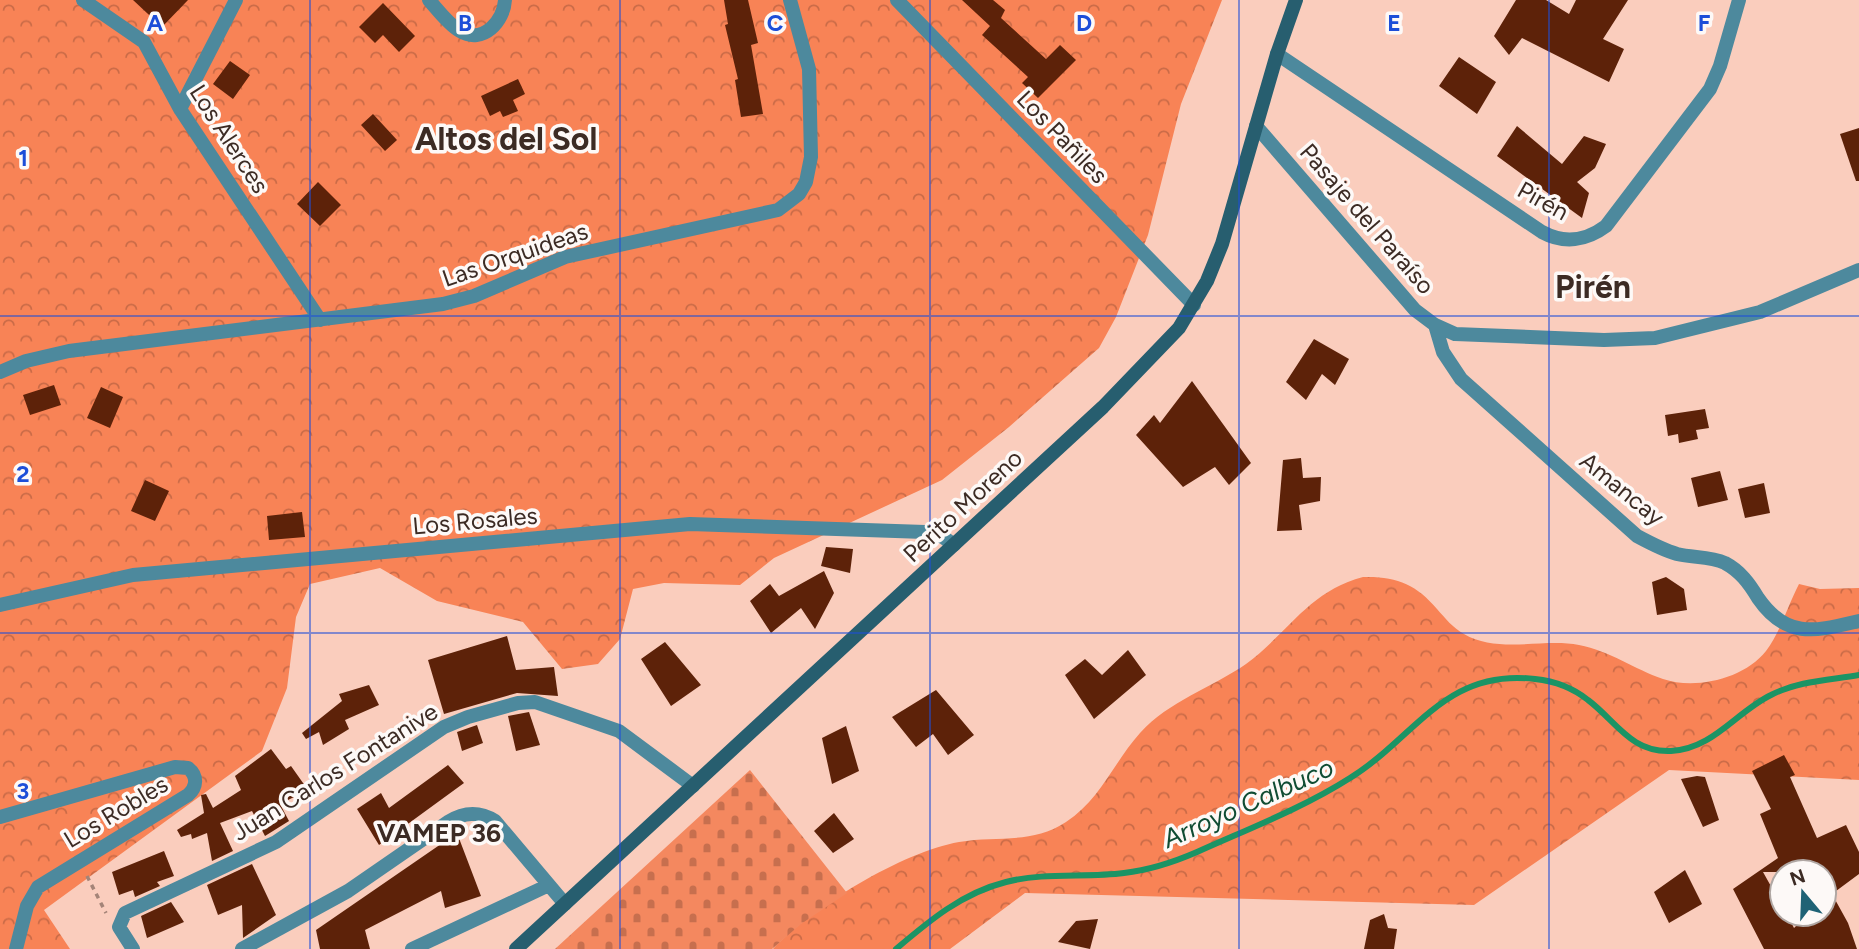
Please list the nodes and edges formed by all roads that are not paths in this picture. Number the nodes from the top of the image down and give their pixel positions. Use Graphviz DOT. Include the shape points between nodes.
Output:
graph roads {
  1 [pos="83,0"];
  2 [pos="236,0"];
  3 [pos="429,0"];
  4 [pos="505,0"];
  5 [pos="789,0"];
  6 [pos="897,0"];
  7 [pos="1296,0"];
  8 [pos="1739,0"];
  9 [pos="1277,54"];
  10 [pos="180,110"];
  11 [pos="1256,126"];
  12 [pos="1859,270"];
  13 [pos="1194,305"];
  14 [pos="320,320"];
  15 [pos="1435,325"];
  16 [pos="0,372"];
  17 [pos="954,545"];
  18 [pos="0,605"];
  19 [pos="1859,621"];
  20 [pos="692,786"];
  21 [pos="0,817"];
  22 [pos="549,885"];
  23 [pos="565,904"];
  24 [pos="16,949"];
  25 [pos="133,949"];
  26 [pos="242,949"];
  27 [pos="412,949"];
  28 [pos="516,949"];
  1 -- 10 [label="street, Los Alerces" via="144,42"];
  2 -- 10 [label="street"];
  3 -- 4 [label="street" via="464,34 482,33 499,23"];
  5 -- 14 [label="street, Las Orquideas" via="809,69 811,157 806,182 789,203 765,215 565,257 458,301"];
  6 -- 13 [label="street, Los Pañiles"];
  7 -- 9 [label="main road, Perito Moreno"];
  8 -- 9 [label="street, Pirén" via="1716,78 1698,110 1606,226 1573,240 1542,232"];
  9 -- 11 [label="main road, Perito Moreno"];
  10 -- 14 [label="street, Los Alerces"];
  11 -- 13 [label="main road, Perito Moreno" via="1218,256"];
  11 -- 15 [label="street, Pasaje del Paraíso" via="1415,310"];
  12 -- 15 [label="street, Pasaje del Paraíso" via="1760,312 1654,338 1477,337"];
  13 -- 17 [label="main road, Perito Moreno" via="1126,386"];
  14 -- 16 [label="street, Las Orquideas" via="69,351 26,360"];
  15 -- 19 [label="street, Amancay" via="1443,352 1461,379 1637,536 1671,552 1732,567 1771,614 1789,627 1813,630"];
  17 -- 18 [label="street, Los Rosales" via="925,532 690,524 146,574"];
  17 -- 20 [label="main road, Perito Moreno"];
  20 -- 23 [label="main road, Perito Moreno"];
  20 -- 25 [label="street, Juan Carlos Fontanive" via="619,731 535,702 468,717 444,727 276,842 128,911 119,923 120,931"];
  21 -- 24 [label="street, Los Robles" via="175,767 192,771 195,784 188,795 44,882 33,893"];
  22 -- 23 [label="street"];
  22 -- 26 [label="street" via="495,821 483,814 467,814 448,822 348,891"];
  22 -- 27 [label="street"];
  23 -- 28 [label="main road, Perito Moreno"];
}
